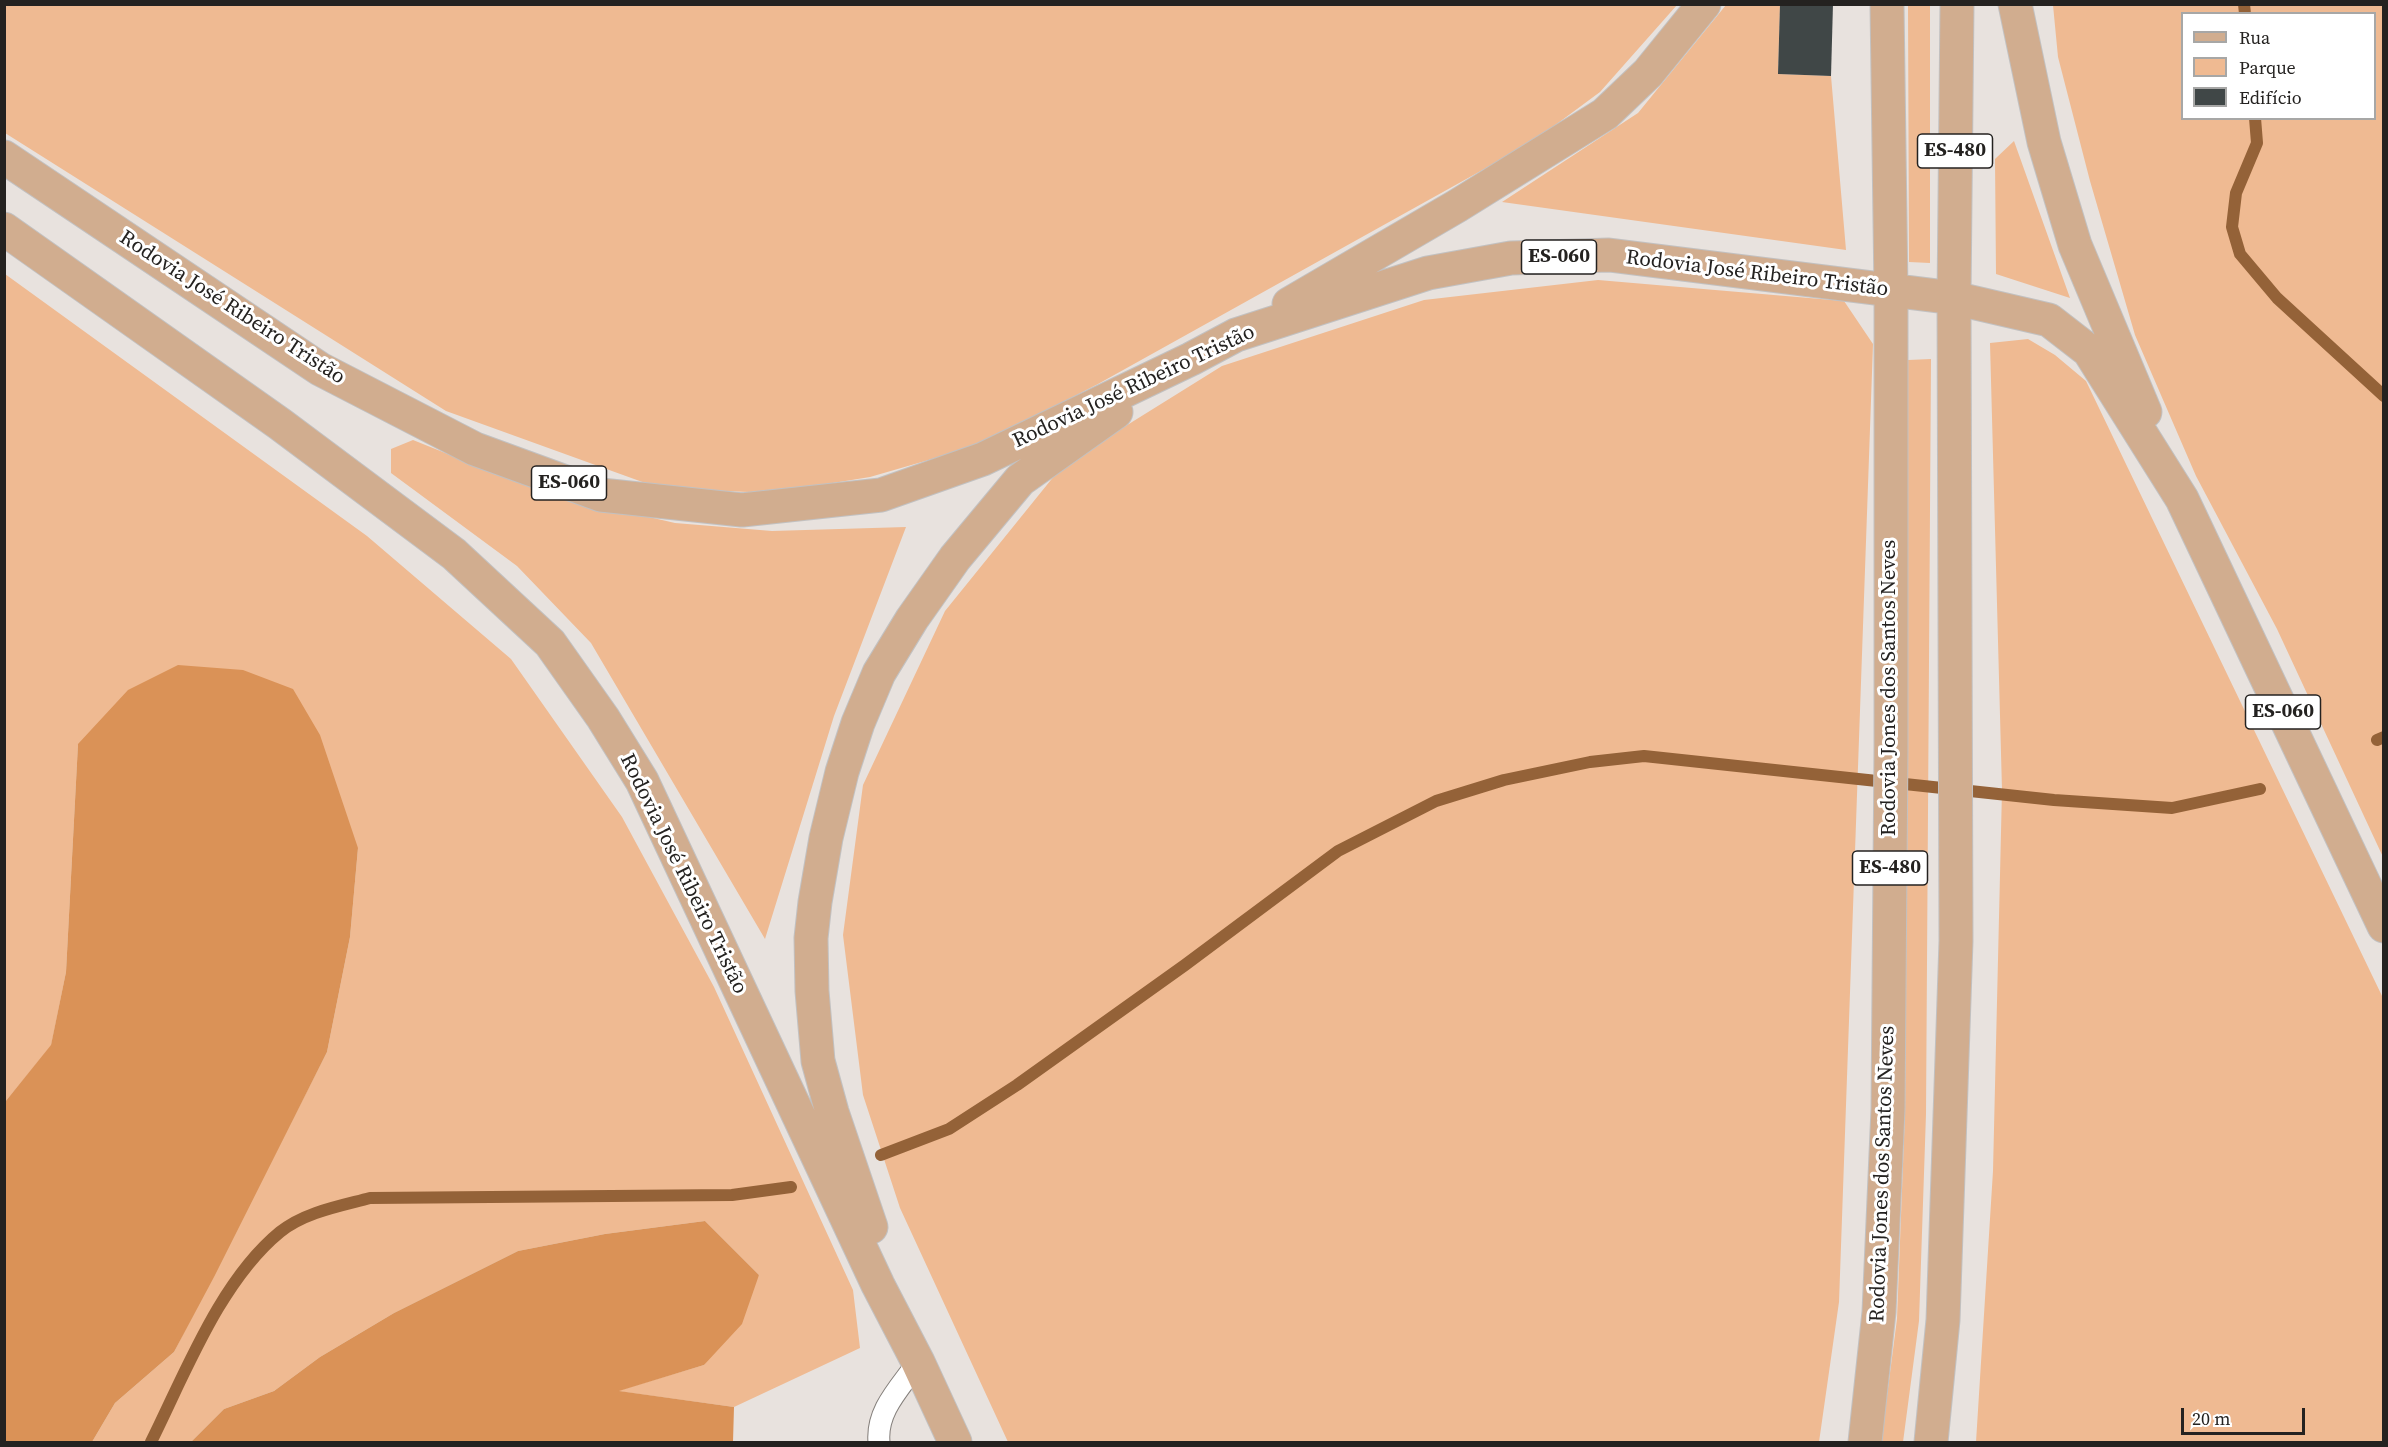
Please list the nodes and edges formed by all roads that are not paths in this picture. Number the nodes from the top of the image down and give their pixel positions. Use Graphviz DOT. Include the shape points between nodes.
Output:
graph roads {
  1 [pos="1704,4"];
  2 [pos="1887,4"];
  3 [pos="1957,4"];
  4 [pos="2015,4"];
  5 [pos="4,158"];
  6 [pos="4,229"];
  7 [pos="1891,292"];
  8 [pos="1954,298"];
  9 [pos="1236,334"];
  10 [pos="1191,359"];
  11 [pos="2182,499"];
  12 [pos="2384,926"];
  13 [pos="918,1362"];
  14 [pos="879,1443"];
  15 [pos="955,1443"];
  16 [pos="1865,1443"];
  17 [pos="1931,1443"];
  1 -- 9 [label="main road" via="1648,73 1605,114 1457,206"];
  2 -- 7 [label="main road, Rodovia Jones dos Santos Neves / ES-480"];
  3 -- 8 [label="main road, ES-480"];
  4 -- 11 [label="main road" via="2044,142 2075,245"];
  5 -- 10 [label="main road, Rodovia José Ribeiro Tristão / ES-060" via="320,369 475,449 601,495 742,510 881,495 982,459"];
  6 -- 13 [label="main road, Rodovia José Ribeiro Tristão" via="280,424 454,554 550,643 642,781 878,1285"];
  7 -- 8 [label="main road, Rodovia José Ribeiro Tristão / ES-060"];
  7 -- 9 [label="main road, Rodovia José Ribeiro Tristão / ES-060" via="1609,255 1511,258 1428,273"];
  7 -- 16 [label="main road, Rodovia Jones dos Santos Neves / ES-480" via="1888,1109 1879,1312"];
  8 -- 11 [label="main road, Rodovia José Ribeiro Tristão / ES-060" via="2049,320 2088,351"];
  8 -- 17 [label="main road, ES-480" via="1956,941 1943,1320"];
  9 -- 10 [label="main road, Rodovia José Ribeiro Tristão / ES-060"];
  10 -- 13 [label="main road" via="1012,489 955,558 879,673 842,772 825,838 811,938 818,1061"];
  11 -- 12 [label="main road, Rodovia José Ribeiro Tristão / ES-060"];
  13 -- 14 [label="lane" via="882,1412"];
  13 -- 15 [label="main road, Rodovia José Ribeiro Tristão"];
}
